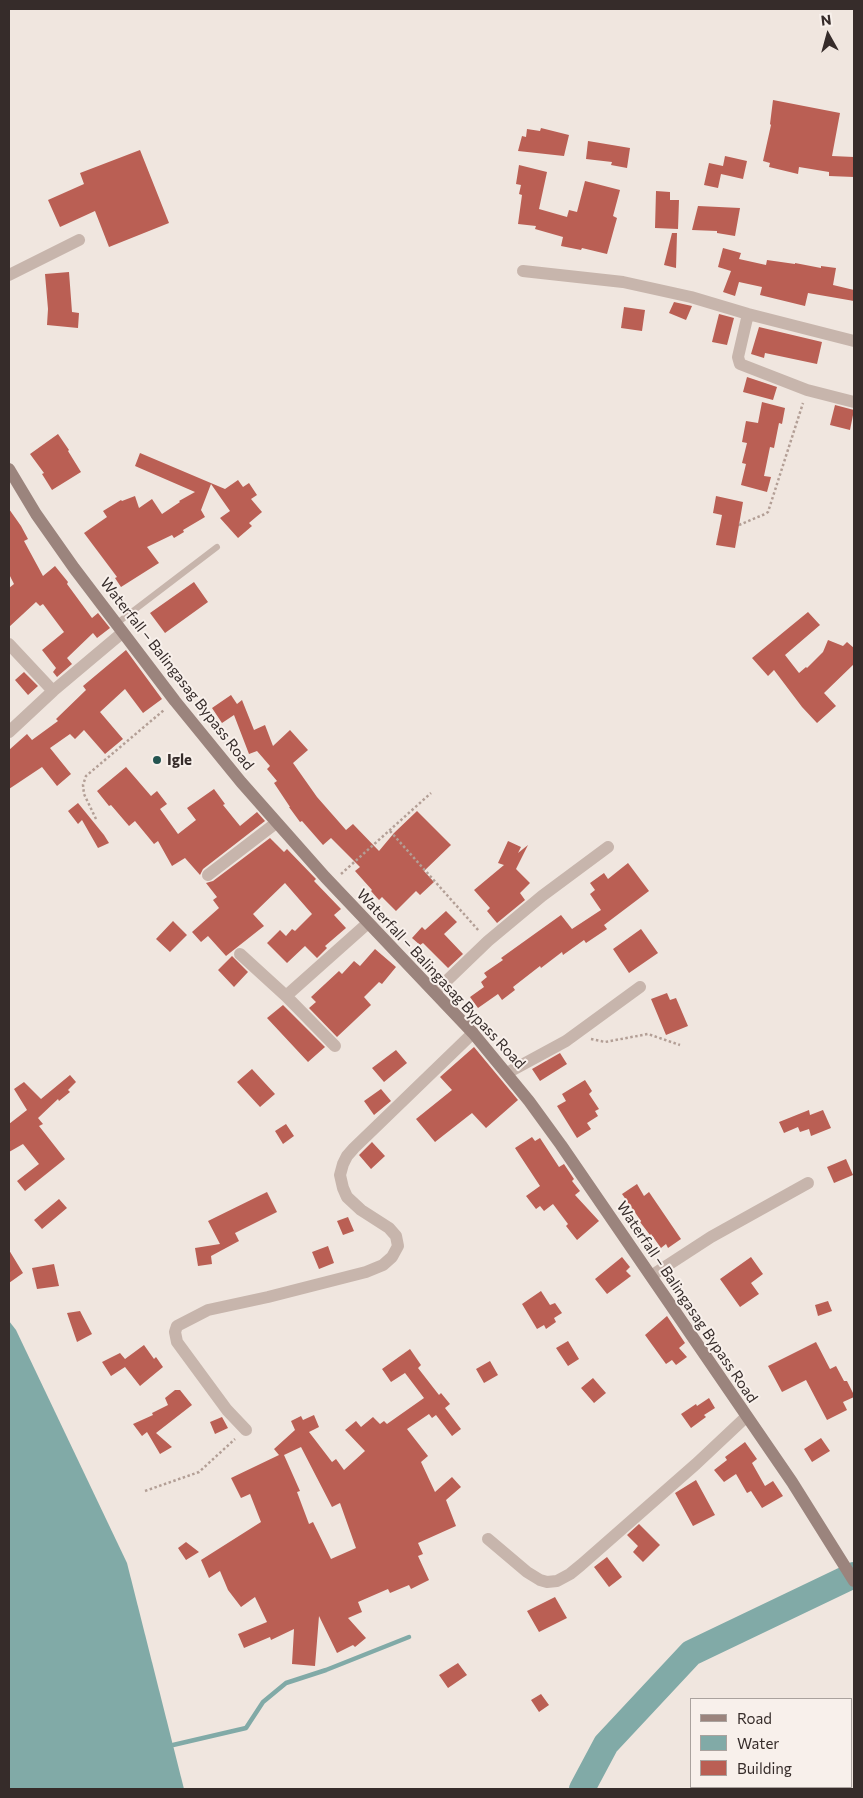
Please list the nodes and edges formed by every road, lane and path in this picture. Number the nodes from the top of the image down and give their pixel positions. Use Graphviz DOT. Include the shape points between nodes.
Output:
graph roads {
  1 [pos="79,240"];
  2 [pos="523,271"];
  3 [pos="9,275"];
  4 [pos="748,314"];
  5 [pos="854,341"];
  6 [pos="807,390"];
  7 [pos="854,402"];
  8 [pos="9,469"];
  9 [pos="739,525"];
  10 [pos="217,547"];
  11 [pos="119,628"];
  12 [pos="9,644"];
  13 [pos="53,691"];
  14 [pos="175,701"];
  15 [pos="9,732"];
  16 [pos="431,793"];
  17 [pos="96,820"];
  18 [pos="276,823"];
  19 [pos="390,831"];
  20 [pos="608,846"];
  21 [pos="208,875"];
  22 [pos="331,884"];
  23 [pos="368,923"];
  24 [pos="488,941"];
  25 [pos="240,954"];
  26 [pos="640,987"];
  27 [pos="435,992"];
  28 [pos="286,996"];
  29 [pos="473,1034"];
  30 [pos="572,1036"];
  31 [pos="680,1045"];
  32 [pos="335,1046"];
  33 [pos="507,1073"];
  34 [pos="808,1183"];
  35 [pos="651,1276"];
  36 [pos="746,1417"];
  37 [pos="246,1430"];
  38 [pos="145,1491"];
  39 [pos="488,1539"];
  40 [pos="854,1581"];
  1 -- 3 [label="street"];
  2 -- 4 [label="street" via="623,282"];
  4 -- 5 [label="street"];
  4 -- 6 [label="street" via="738,363"];
  6 -- 7 [label="street"];
  6 -- 9 [label="path" via="768,512"];
  8 -- 11 [label="main road, Waterfall ‒ Balingasag Bypass Road" via="36,514"];
  10 -- 11 [label="lane"];
  11 -- 13 [label="street"];
  11 -- 14 [label="main road, Waterfall ‒ Balingasag Bypass Road"];
  12 -- 13 [label="street"];
  13 -- 15 [label="street"];
  14 -- 17 [label="path" via="86,776 84,794"];
  14 -- 18 [label="main road, Waterfall ‒ Balingasag Bypass Road"];
  16 -- 19 [label="path"];
  18 -- 21 [label="street"];
  18 -- 22 [label="main road, Waterfall ‒ Balingasag Bypass Road"];
  19 -- 22 [label="path"];
  19 -- 24 [label="path"];
  20 -- 24 [label="street"];
  22 -- 23 [label="main road, Waterfall ‒ Balingasag Bypass Road"];
  23 -- 27 [label="main road, Waterfall ‒ Balingasag Bypass Road"];
  23 -- 28 [label="street"];
  24 -- 27 [label="street"];
  25 -- 28 [label="street"];
  26 -- 30 [label="street"];
  27 -- 29 [label="main road, Waterfall ‒ Balingasag Bypass Road"];
  28 -- 32 [label="street"];
  29 -- 33 [label="main road, Waterfall ‒ Balingasag Bypass Road"];
  29 -- 37 [label="street" via="354,1148 343,1164 340,1175 347,1197 396,1236 398,1246 392,1257 366,1272 208,1310 177,1326 176,1342"];
  30 -- 31 [label="path" via="605,1042 648,1034"];
  30 -- 33 [label="street"];
  33 -- 35 [label="main road, Waterfall ‒ Balingasag Bypass Road"];
  34 -- 35 [label="street" via="711,1237"];
  35 -- 36 [label="main road, Waterfall ‒ Balingasag Bypass Road"];
  36 -- 39 [label="street" via="581,1565 557,1581 540,1580"];
  36 -- 40 [label="main road, Waterfall ‒ Balingasag Bypass Road" via="792,1482"];
  37 -- 38 [label="path" via="199,1472"];
}
